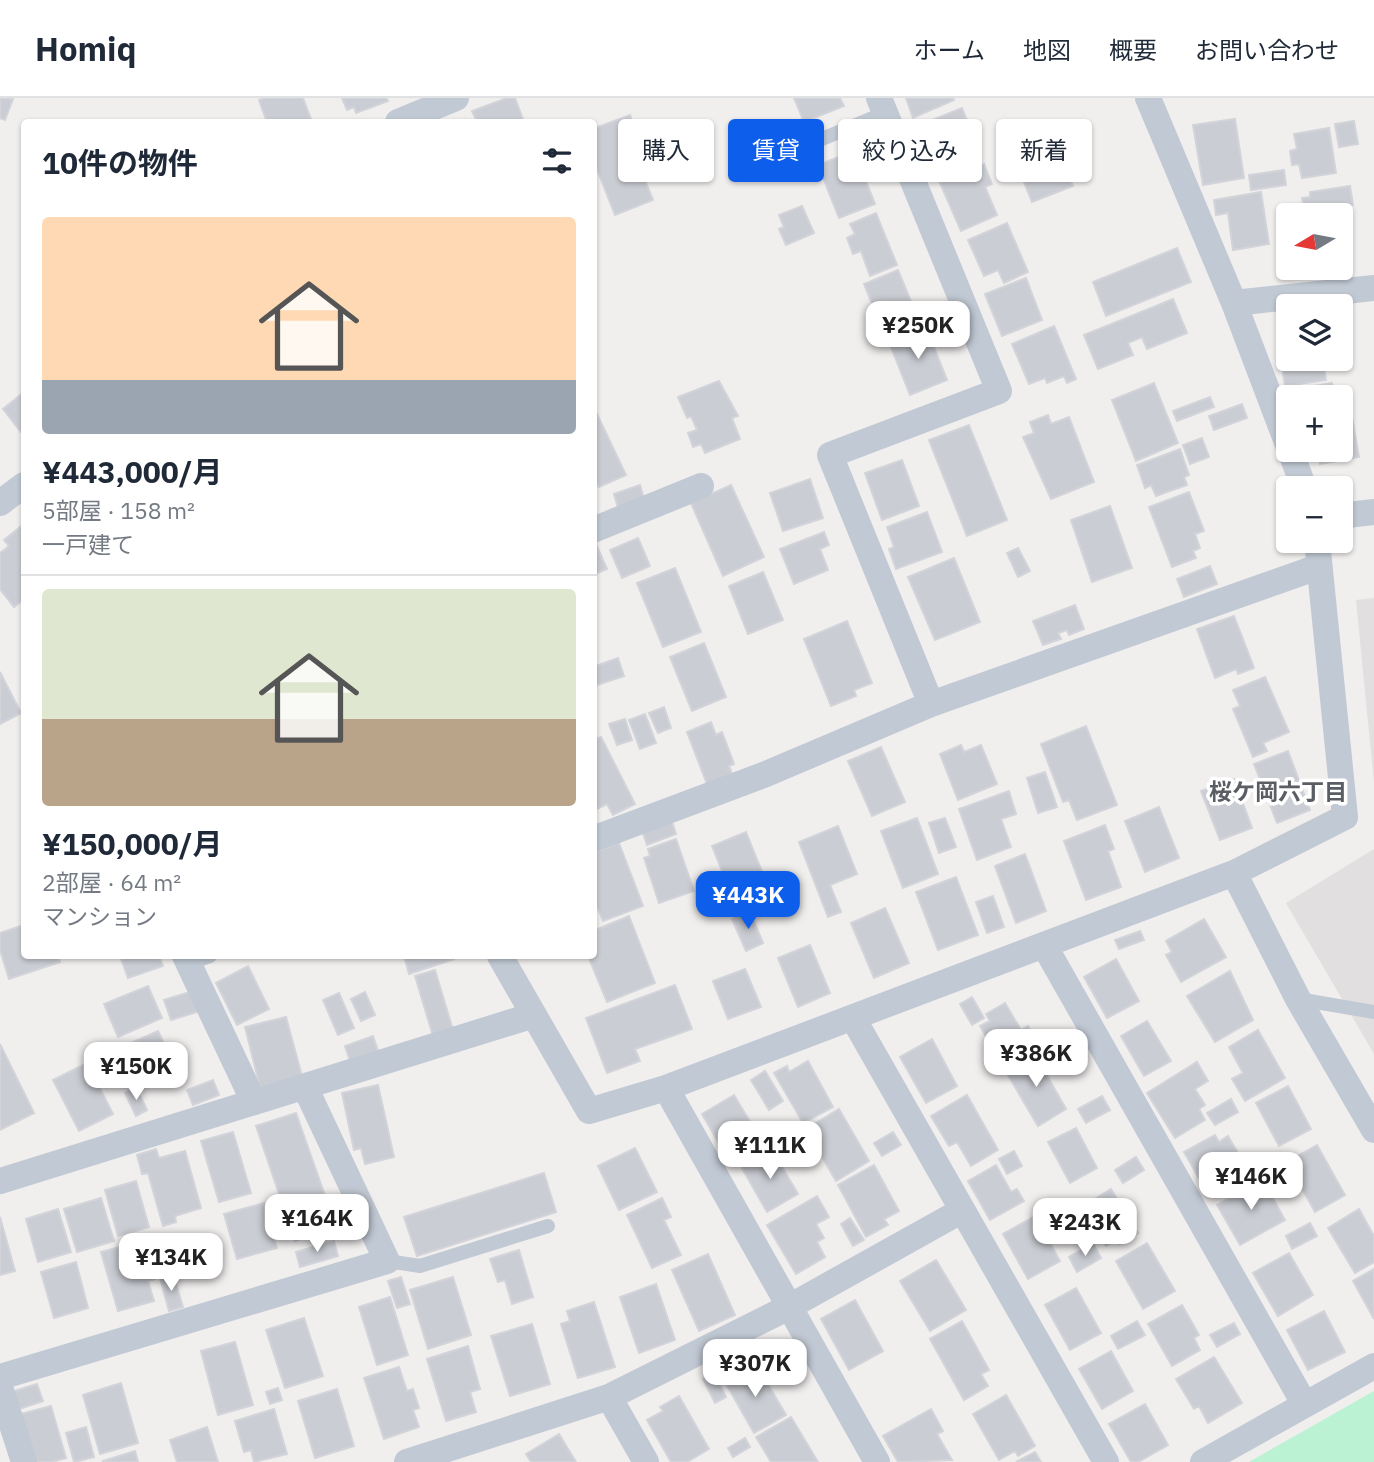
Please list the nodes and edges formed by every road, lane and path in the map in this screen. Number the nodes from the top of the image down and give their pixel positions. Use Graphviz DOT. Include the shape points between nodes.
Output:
graph roads {
  1 [pos="456,98"];
  2 [pos="1148,98"];
  3 [pos="882,106"];
  4 [pos="405,119"];
  5 [pos="824,134"];
  6 [pos="1374,288"];
  7 [pos="1234,303"];
  8 [pos="1276,413"];
  9 [pos="701,486"];
  10 [pos="21,487"];
  11 [pos="0,503"];
  12 [pos="1374,512"];
  13 [pos="1353,514"];
  14 [pos="597,528"];
  15 [pos="1317,553"];
  16 [pos="1318,567"];
  17 [pos="931,704"];
  18 [pos="597,838"];
  19 [pos="1234,873"];
  20 [pos="1044,945"];
  21 [pos="195,959"];
  22 [pos="502,959"];
  23 [pos="1298,999"];
  24 [pos="1374,1012"];
  25 [pos="534,1015"];
  26 [pos="853,1018"];
  27 [pos="305,1087"];
  28 [pos="666,1087"];
  29 [pos="253,1100"];
  30 [pos="1374,1130"];
  31 [pos="0,1181"];
  32 [pos="961,1211"];
  33 [pos="548,1226"];
  34 [pos="387,1261"];
  35 [pos="789,1307"];
  36 [pos="1374,1366"];
  37 [pos="0,1377"];
  38 [pos="0,1387"];
  39 [pos="609,1397"];
  40 [pos="1304,1405"];
  41 [pos="412,1461"];
  42 [pos="24,1462"];
  43 [pos="646,1462"];
  44 [pos="877,1462"];
  45 [pos="1106,1462"];
  46 [pos="1203,1462"];
  1 -- 4 [label="street"];
  2 -- 7 [label="street"];
  3 -- 5 [label="lane"];
  3 -- 17 [label="street" via="999,391 830,455"];
  6 -- 7 [label="street"];
  7 -- 8 [label="street"];
  9 -- 14 [label="street"];
  10 -- 11 [label="street"];
  12 -- 13 [label="street"];
  15 -- 16 [label="street"];
  16 -- 17 [label="street"];
  16 -- 19 [label="street" via="1345,817"];
  17 -- 18 [label="street" via="766,775"];
  19 -- 20 [label="street"];
  19 -- 23 [label="street"];
  20 -- 26 [label="street"];
  20 -- 40 [label="street"];
  21 -- 29 [label="street"];
  22 -- 25 [label="street"];
  23 -- 24 [label="lane"];
  23 -- 30 [label="street"];
  25 -- 27 [label="street"];
  25 -- 28 [label="street" via="589,1111"];
  26 -- 28 [label="street"];
  26 -- 32 [label="street"];
  27 -- 29 [label="street"];
  27 -- 34 [label="street"];
  28 -- 35 [label="street"];
  29 -- 31 [label="street"];
  32 -- 35 [label="street"];
  32 -- 45 [label="street"];
  33 -- 34 [label="lane" via="421,1266"];
  34 -- 37 [label="street"];
  35 -- 39 [label="street"];
  35 -- 44 [label="street"];
  36 -- 40 [label="street"];
  38 -- 42 [label="street"];
  39 -- 41 [label="street"];
  39 -- 43 [label="street"];
  40 -- 46 [label="street"];
}
